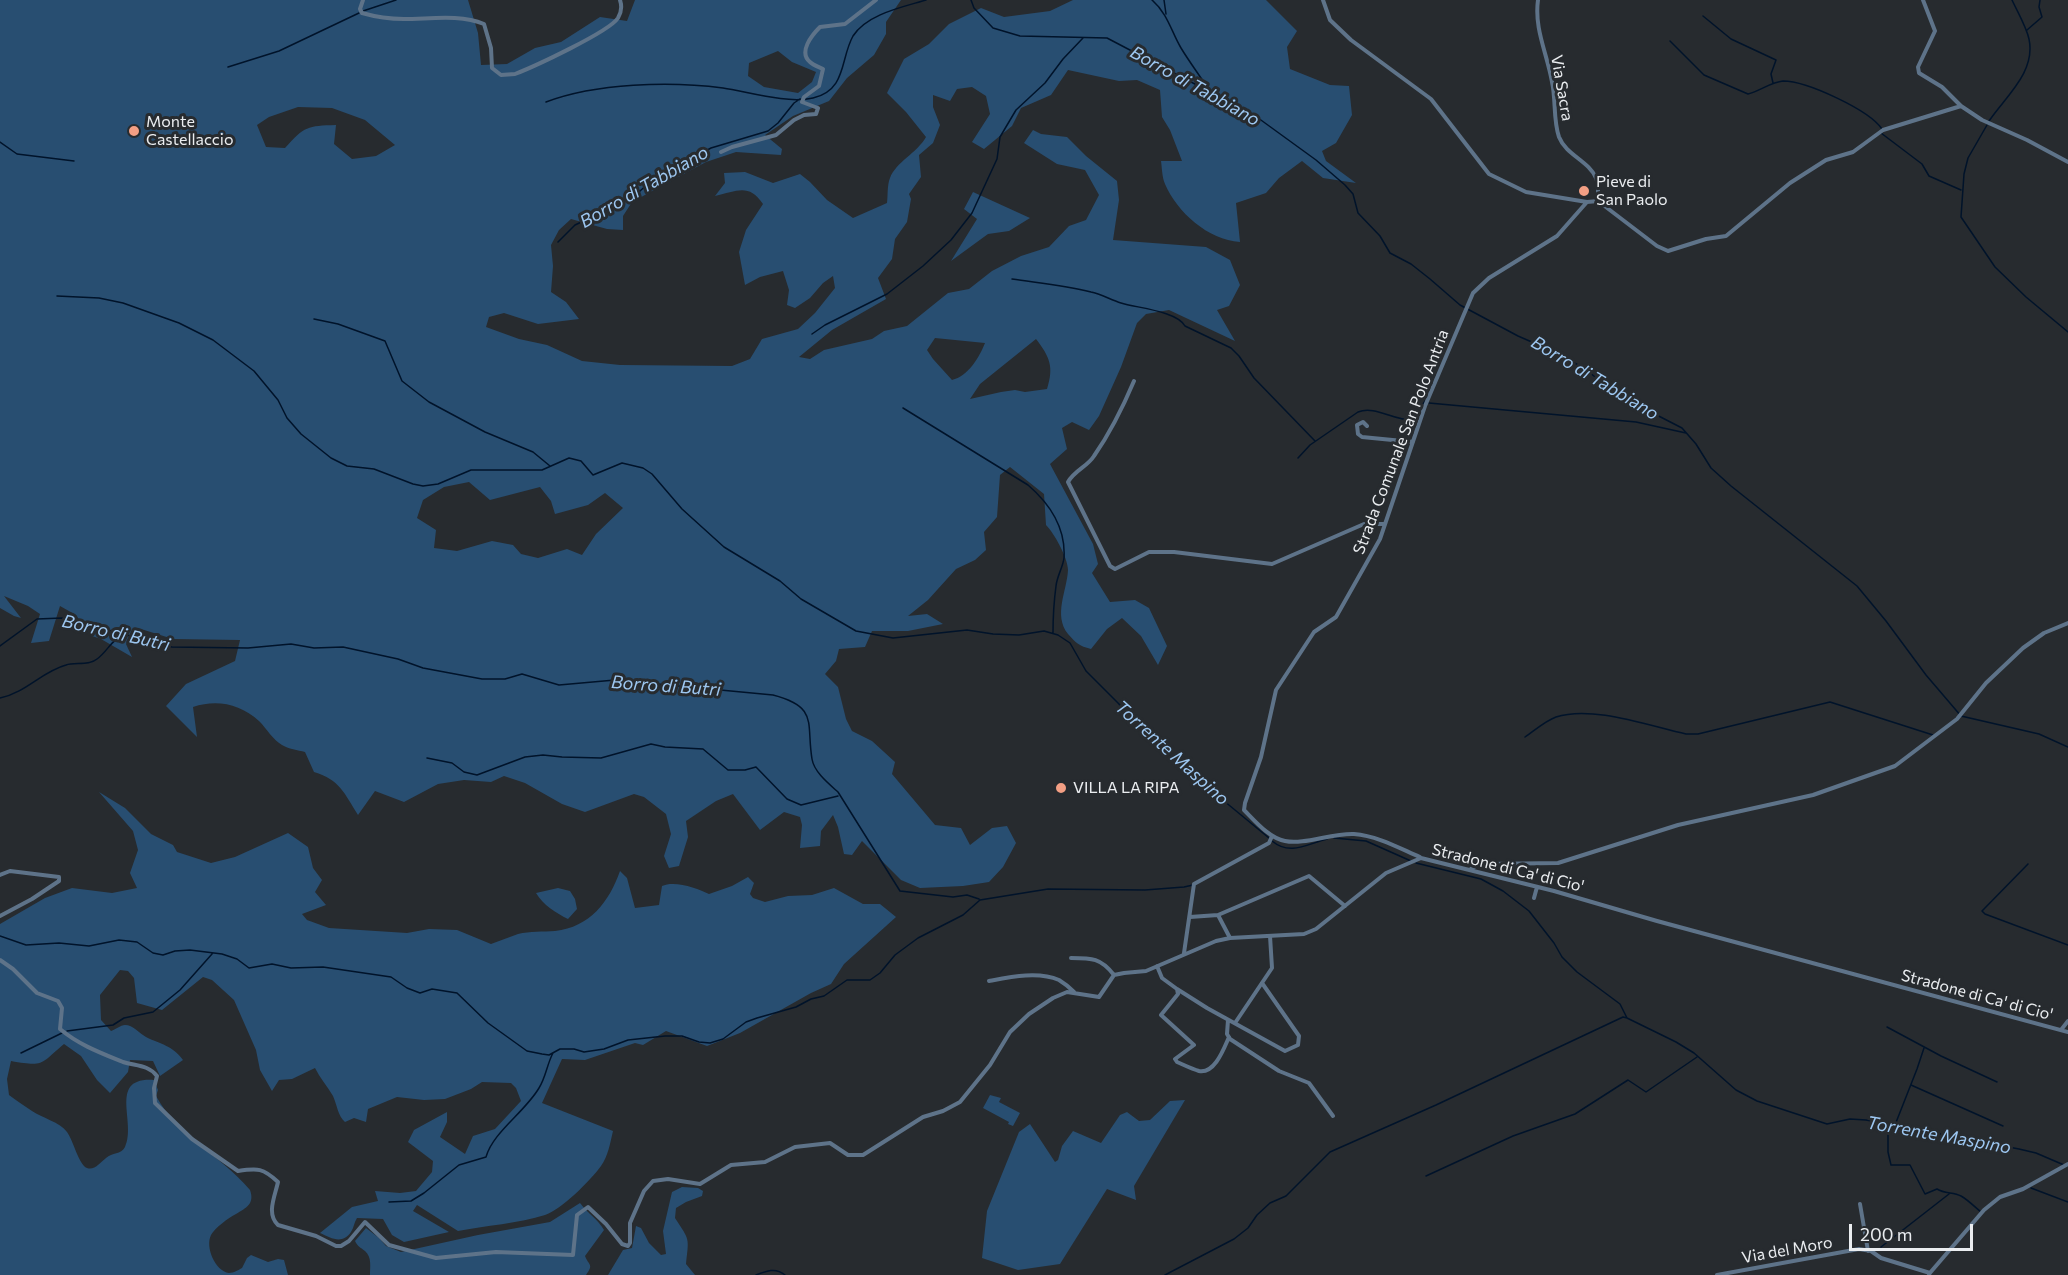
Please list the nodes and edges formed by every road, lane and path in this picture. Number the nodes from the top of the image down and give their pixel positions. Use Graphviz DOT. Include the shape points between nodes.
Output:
graph roads {
  1 [pos="363,0"];
  2 [pos="620,0"];
  3 [pos="876,0"];
  4 [pos="1323,0"];
  5 [pos="1538,0"];
  6 [pos="1923,0"];
  7 [pos="1961,106"];
  8 [pos="721,152"];
  9 [pos="2068,162"];
  10 [pos="1598,201"];
  11 [pos="1587,202"];
  12 [pos="1134,381"];
  13 [pos="1367,426"];
  14 [pos="1413,442"];
  15 [pos="1385,524"];
  16 [pos="2068,623"];
  17 [pos="1272,835"];
  18 [pos="1421,858"];
  19 [pos="1470,869"];
  20 [pos="0,874"];
  21 [pos="1537,887"];
  22 [pos="1533,898"];
  23 [pos="1345,906"];
  24 [pos="1218,915"];
  25 [pos="0,916"];
  26 [pos="1190,917"];
  27 [pos="1270,936"];
  28 [pos="1230,938"];
  29 [pos="1184,954"];
  30 [pos="1071,958"];
  31 [pos="0,960"];
  32 [pos="1157,966"];
  33 [pos="1114,975"];
  34 [pos="989,981"];
  35 [pos="1262,983"];
  36 [pos="1177,989"];
  37 [pos="1075,992"];
  38 [pos="1228,1020"];
  39 [pos="2068,1021"];
  40 [pos="1235,1023"];
  41 [pos="2061,1030"];
  42 [pos="2068,1032"];
  43 [pos="1229,1037"];
  44 [pos="1333,1116"];
  45 [pos="2068,1164"];
  46 [pos="1860,1204"];
  47 [pos="1868,1251"];
  48 [pos="1929,1274"];
  49 [pos="1716,1275"];
  1 -- 2 [label="street" via="361,12 378,17 469,18 484,24 494,71 501,75 515,75 604,30 618,18"];
  3 -- 8 [label="street" via="844,24 820,27 807,44 809,62 824,69 819,87 802,102 818,108 816,114 794,120 776,135"];
  4 -- 11 [label="street" via="1330,20 1351,40 1431,99 1489,174 1526,192"];
  5 -- 10 [label="street, Via Sacra" via="1536,15 1552,82 1558,135 1564,148 1592,172"];
  6 -- 7 [label="street" via="1935,31 1918,67 1919,74 1942,87"];
  7 -- 9 [label="street"];
  7 -- 10 [label="street" via="1883,130 1853,152 1826,160 1790,183 1726,236 1668,251"];
  10 -- 11 [label="street"];
  11 -- 14 [label="street, Strada Comunale San Polo Antria" via="1557,236 1489,278 1473,293"];
  12 -- 15 [label="street" via="1092,459 1073,473 1068,482 1115,569 1149,552 1272,564 1364,524"];
  13 -- 14 [label="street" via="1363,422 1357,425 1362,437"];
  14 -- 15 [label="street, Strada Comunale San Polo Antria"];
  15 -- 17 [label="street, Strada Comunale San Polo Antria" via="1364,571 1336,617 1314,632 1276,690 1244,810"];
  16 -- 19 [label="street" via="2027,645 1986,683 1957,719 1895,766 1812,795 1678,825 1558,863 1485,864"];
  17 -- 18 [label="street" via="1296,841 1355,834 1374,837"];
  17 -- 26 [label="street" via="1269,843 1194,884"];
  18 -- 19 [label="street, Stradone di Ca' di Cio'"];
  18 -- 23 [label="street, Stradone di Ca' di Cio'" via="1386,873"];
  19 -- 21 [label="street, Stradone di Ca' di Cio'"];
  20 -- 25 [label="street" via="10,871 59,877 50,888"];
  21 -- 22 [label="street"];
  21 -- 41 [label="street, Stradone di Ca' di Cio'"];
  23 -- 24 [label="street" via="1309,876"];
  23 -- 27 [label="street, Stradone di Ca' di Cio'" via="1304,934"];
  24 -- 26 [label="street"];
  24 -- 28 [label="street"];
  26 -- 29 [label="street"];
  27 -- 28 [label="street, Stradone di Ca' di Cio'"];
  27 -- 35 [label="street" via="1272,968"];
  28 -- 29 [label="street, Stradone di Ca' di Cio'"];
  29 -- 32 [label="street, Stradone di Ca' di Cio'"];
  30 -- 33 [label="street" via="1092,958 1106,964"];
  31 -- 37 [label="street" via="37,993 58,1001 62,1008 60,1029 75,1042 152,1069 157,1076 155,1103 192,1139 238,1171 266,1170 278,1182 272,1209 278,1225 341,1246 365,1222 389,1245 436,1258 496,1252 573,1255 577,1215 588,1207 622,1244 628,1245 630,1223 644,1191 653,1181 700,1184 731,1165 765,1162 795,1147 830,1143 849,1155 863,1155 923,1117 960,1102 1010,1032 1053,998"];
  32 -- 33 [label="street, Stradone di Ca' di Cio'"];
  32 -- 36 [label="street" via="1162,978"];
  33 -- 37 [label="street" via="1098,997"];
  34 -- 37 [label="street" via="1037,976 1059,980"];
  35 -- 40 [label="street"];
  35 -- 40 [label="street" via="1299,1036 1298,1045 1285,1051"];
  36 -- 38 [label="street"];
  36 -- 43 [label="street" via="1178,994 1161,1016 1194,1045 1175,1059 1177,1062 1202,1072 1209,1070"];
  38 -- 40 [label="street"];
  38 -- 43 [label="street"];
  39 -- 41 [label="street"];
  41 -- 42 [label="street, Stradone di Ca' di Cio'"];
  43 -- 44 [label="street" via="1279,1071 1309,1083"];
  45 -- 48 [label="street" via="2000,1197"];
  46 -- 47 [label="street"];
  47 -- 48 [label="street, Via del Moro"];
  47 -- 49 [label="street, Via del Moro" via="1859,1249"];
}
